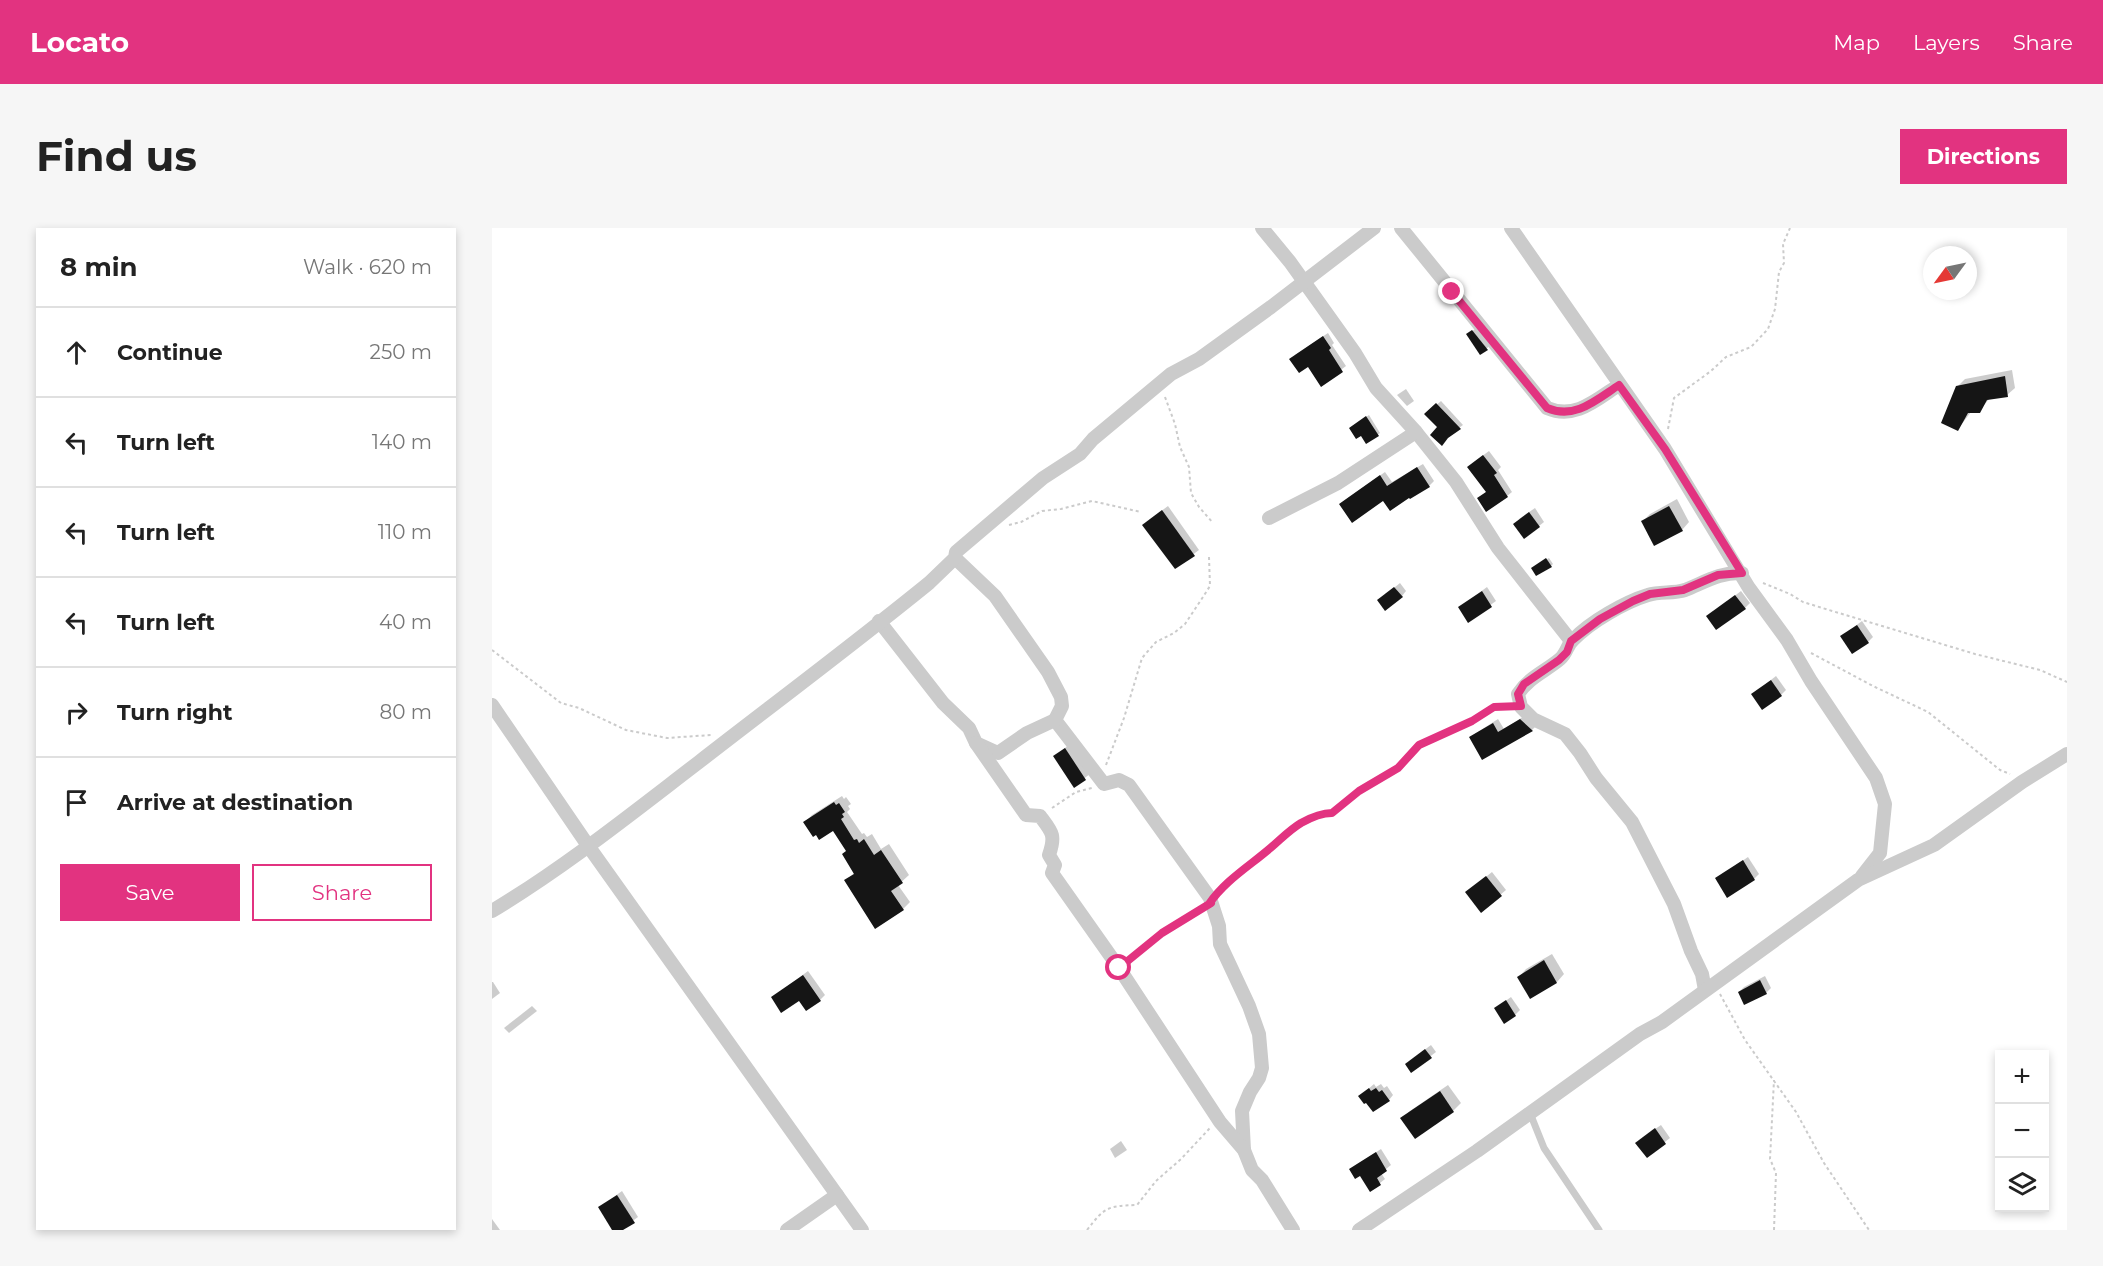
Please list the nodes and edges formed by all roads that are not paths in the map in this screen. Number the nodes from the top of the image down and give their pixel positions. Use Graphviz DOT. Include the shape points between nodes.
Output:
graph roads {
  1 [pos="1262,228"];
  2 [pos="1374,228"];
  3 [pos="1401,228"];
  4 [pos="1511,228"];
  5 [pos="1303,282"];
  6 [pos="1619,385"];
  7 [pos="1416,432"];
  8 [pos="1269,518"];
  9 [pos="955,558"];
  10 [pos="1742,573"];
  11 [pos="879,621"];
  12 [pos="1571,641"];
  13 [pos="492,705"];
  14 [pos="1055,720"];
  15 [pos="976,743"];
  16 [pos="2067,754"];
  17 [pos="589,847"];
  18 [pos="1858,880"];
  19 [pos="492,911"];
  20 [pos="1710,987"];
  21 [pos="1530,1113"];
  22 [pos="1244,1149"];
  23 [pos="837,1196"];
  24 [pos="787,1230"];
  25 [pos="862,1230"];
  26 [pos="1293,1230"];
  27 [pos="1359,1230"];
  28 [pos="1599,1230"];
  1 -- 5 [label="street"];
  2 -- 5 [label="street"];
  3 -- 6 [label="street" via="1547,408 1570,413"];
  4 -- 6 [label="street"];
  5 -- 7 [label="street" via="1376,388"];
  5 -- 9 [label="street" via="1199,359 1171,374 1080,454 1017,500 956,552"];
  6 -- 10 [label="street" via="1665,449"];
  7 -- 8 [label="street" via="1338,483"];
  7 -- 12 [label="street" via="1456,482 1498,548"];
  9 -- 11 [label="street"];
  9 -- 14 [label="street" via="995,596 1048,672 1061,697 1062,706"];
  10 -- 12 [label="street" via="1718,575 1683,590 1650,594 1600,619"];
  10 -- 18 [label="street" via="1876,778 1884,804 1880,853"];
  11 -- 15 [label="street" via="943,703 969,728"];
  11 -- 17 [label="street"];
  12 -- 20 [label="street" via="1559,660 1524,684 1518,694 1521,706 1533,719 1565,734 1632,822"];
  13 -- 17 [label="street"];
  14 -- 15 [label="street" via="998,753"];
  14 -- 22 [label="street" via="1104,784 1119,780 1129,785 1205,889 1219,926 1220,944 1259,1035 1259,1078 1242,1111"];
  15 -- 22 [label="street" via="1026,815 1040,816 1052,832 1052,873 1220,1122"];
  16 -- 18 [label="street" via="1934,844"];
  17 -- 19 [label="street"];
  17 -- 23 [label="street"];
  18 -- 20 [label="street"];
  20 -- 21 [label="street"];
  21 -- 27 [label="street"];
  21 -- 28 [label="lane" via="1544,1148"];
  22 -- 26 [label="street" via="1252,1170"];
  23 -- 24 [label="street"];
  23 -- 25 [label="street"];
}
